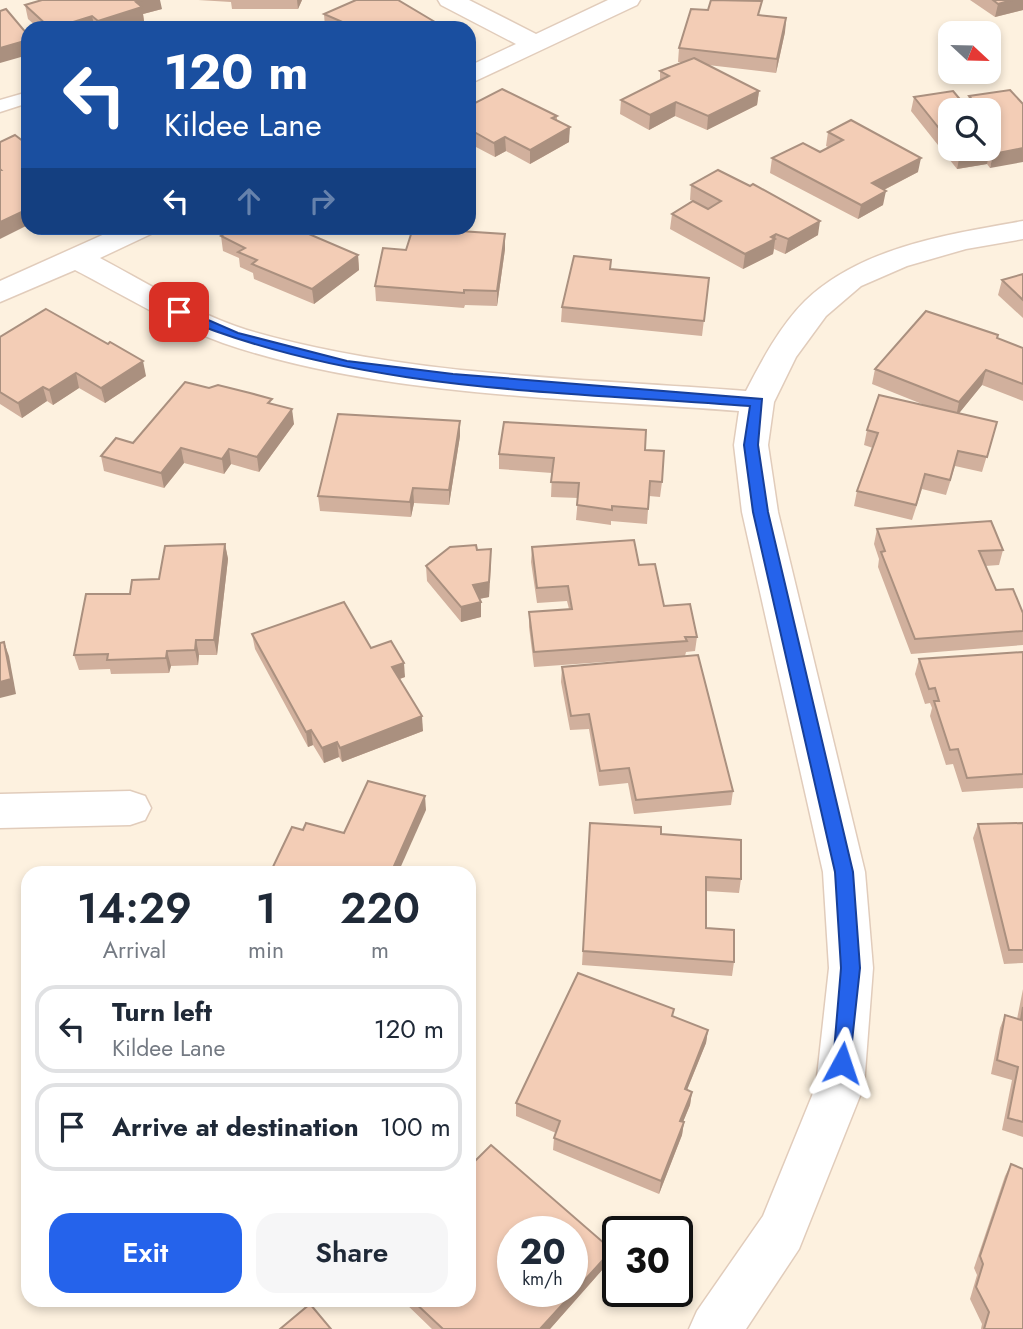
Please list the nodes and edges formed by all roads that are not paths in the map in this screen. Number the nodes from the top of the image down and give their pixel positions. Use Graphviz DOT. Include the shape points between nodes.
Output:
graph roads {
  1 [pos="450,0"];
  2 [pos="628,0"];
  3 [pos="536,44"];
  4 [pos="476,72"];
  5 [pos="21,99"];
  6 [pos="0,106"];
  7 [pos="1023,230"];
  8 [pos="126,235"];
  9 [pos="76,258"];
  10 [pos="0,293"];
  11 [pos="757,402"];
  12 [pos="130,808"];
  13 [pos="0,811"];
  14 [pos="715,1329"];
  1 -- 3 [label="street"];
  2 -- 3 [label="street"];
  3 -- 4 [label="street"];
  5 -- 6 [label="lane"];
  7 -- 11 [label="street" via="962,241 850,279 815,309 781,355"];
  8 -- 9 [label="street"];
  9 -- 10 [label="street"];
  9 -- 11 [label="street" via="234,335 347,365"];
  11 -- 14 [label="street" via="751,445 760,512 844,872 850,968 840,1086 781,1232"];
  12 -- 13 [label="street"];
}
